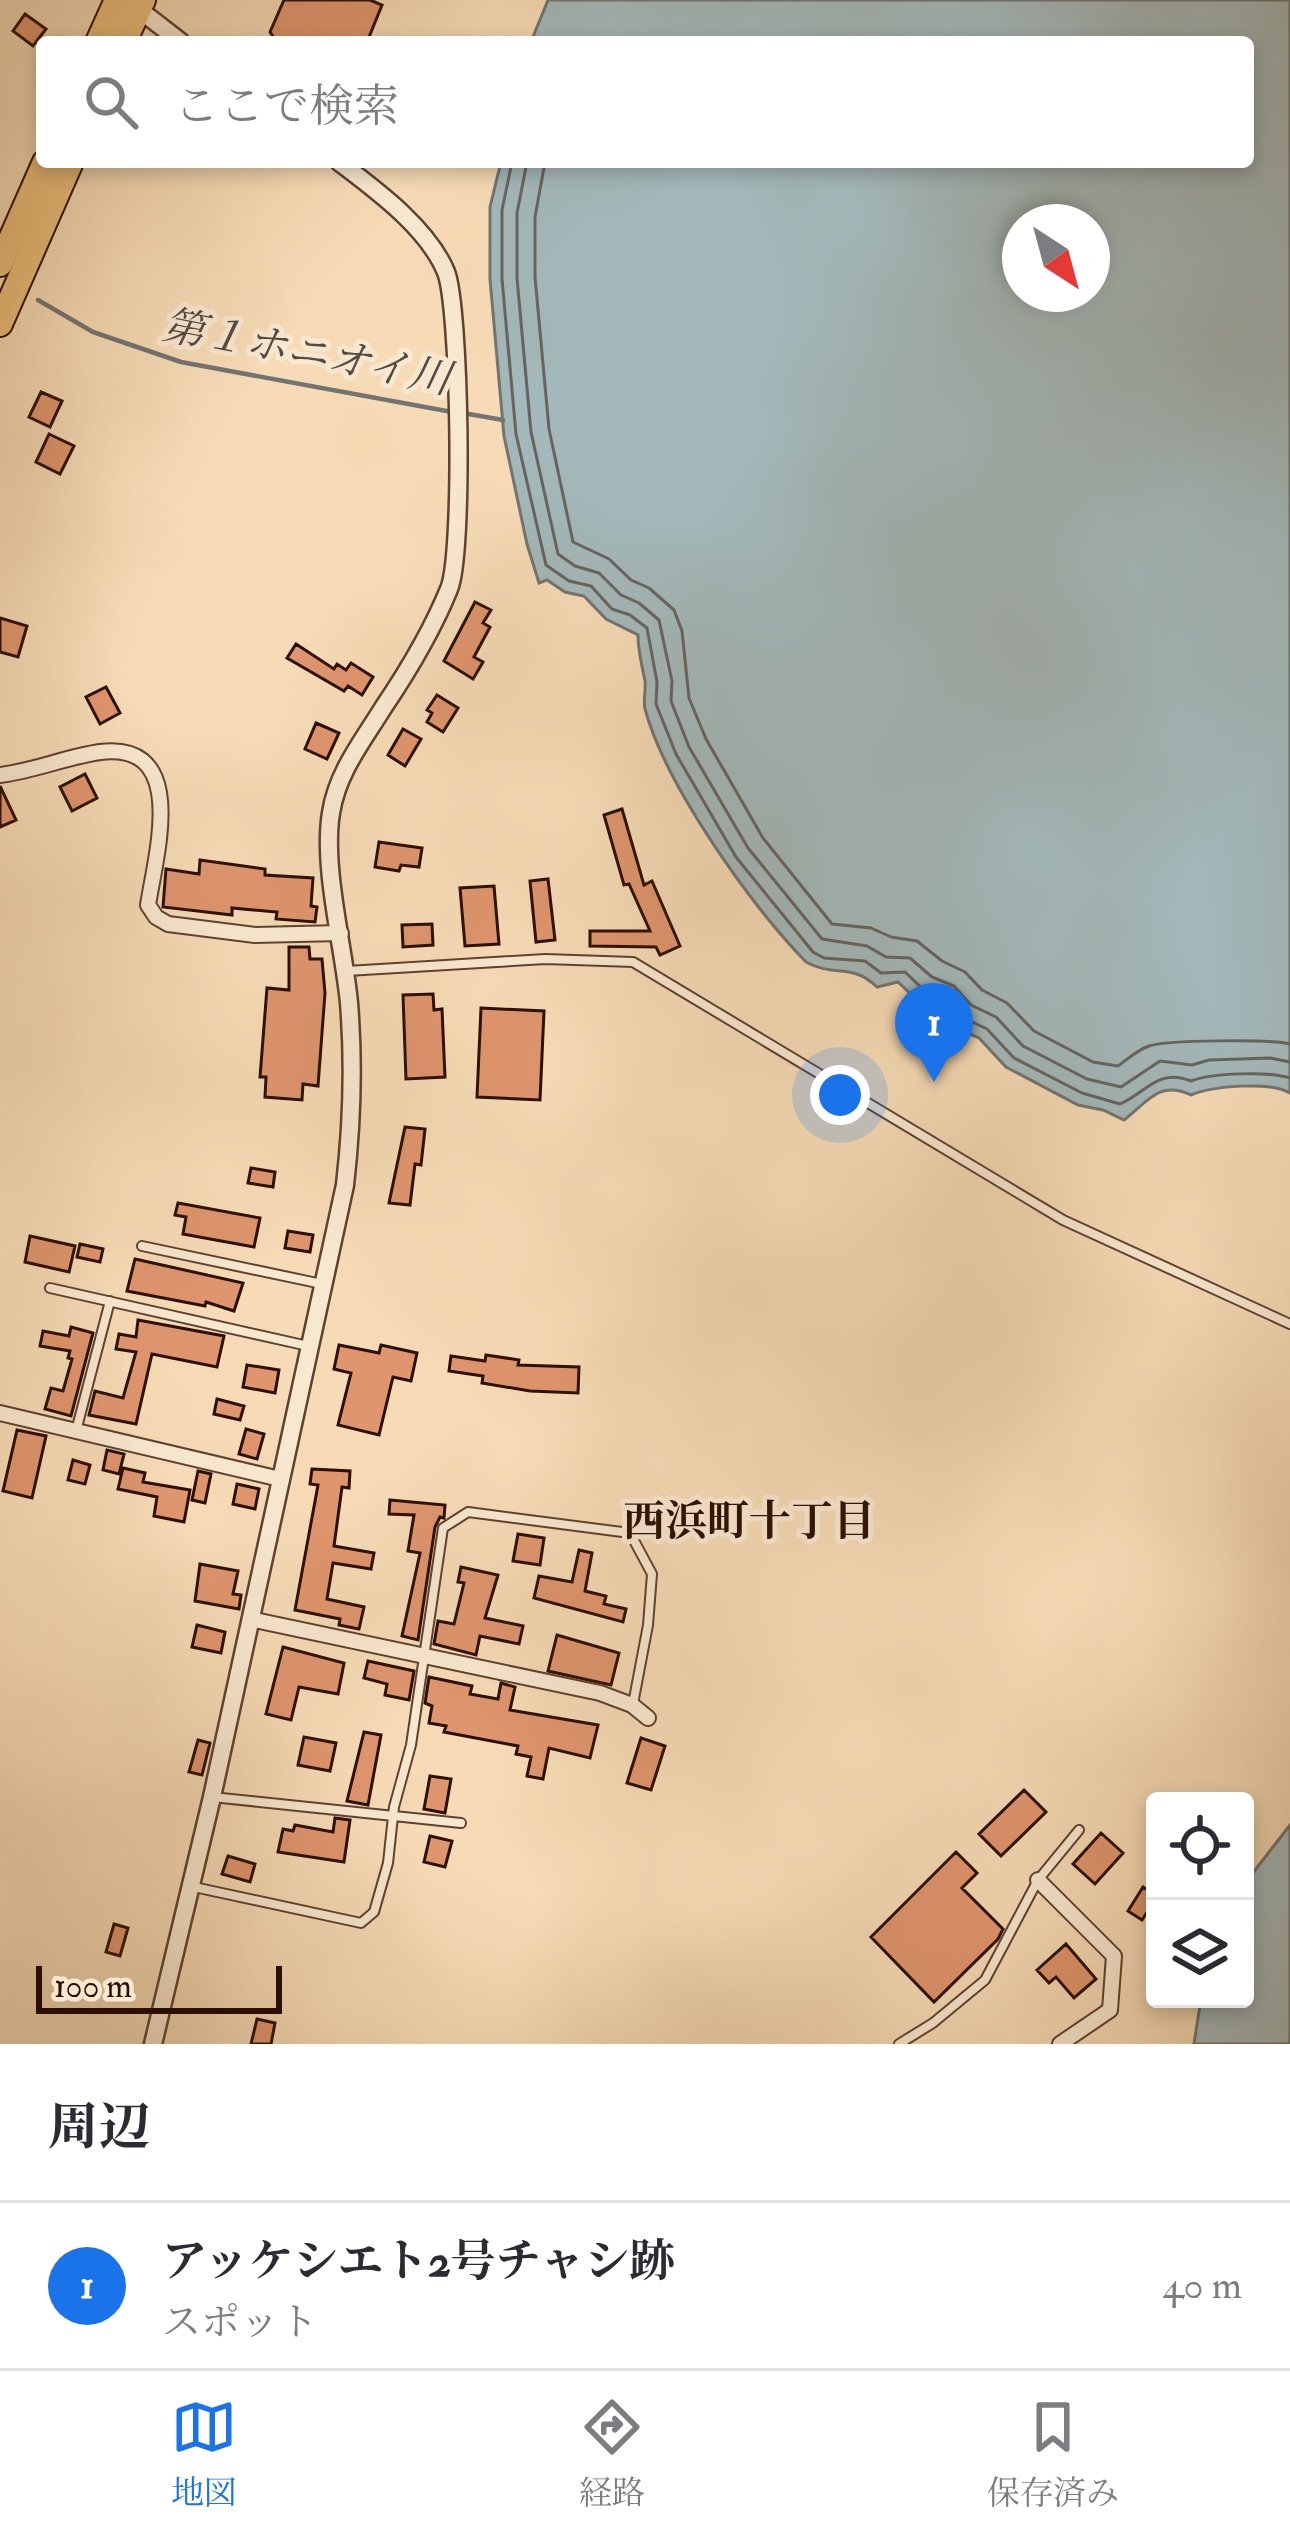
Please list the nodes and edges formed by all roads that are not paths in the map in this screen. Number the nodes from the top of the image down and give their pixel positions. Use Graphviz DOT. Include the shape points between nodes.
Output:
graph roads {
  1 [pos="131,2"];
  2 [pos="103,36"];
  3 [pos="125,36"];
  4 [pos="174,36"];
  5 [pos="42,168"];
  6 [pos="68,168"];
  7 [pos="346,168"];
  8 [pos="0,264"];
  9 [pos="0,324"];
  10 [pos="0,775"];
  11 [pos="340,933"];
  12 [pos="345,971"];
  13 [pos="142,1246"];
  14 [pos="323,1285"];
  15 [pos="50,1288"];
  16 [pos="110,1301"];
  17 [pos="1290,1324"];
  18 [pos="310,1346"];
  19 [pos="0,1413"];
  20 [pos="76,1431"];
  21 [pos="280,1479"];
  22 [pos="250,1619"];
  23 [pos="424,1656"];
  24 [pos="632,1705"];
  25 [pos="648,1718"];
  26 [pos="212,1797"];
  27 [pos="394,1814"];
  28 [pos="461,1823"];
  29 [pos="1079,1830"];
  30 [pos="1038,1880"];
  31 [pos="190,1886"];
  32 [pos="153,2044"];
  33 [pos="899,2044"];
  34 [pos="1060,2044"];
  1 -- 2 [label="highway"];
  1 -- 3 [label="highway"];
  1 -- 4 [label="street"];
  5 -- 8 [label="highway"];
  6 -- 9 [label="highway"];
  7 -- 11 [label="street" via="425,238 447,273 459,543 452,584 424,642 347,761 331,814"];
  10 -- 11 [label="street" via="124,751 159,783 148,905 156,916 255,935"];
  11 -- 12 [label="street"];
  12 -- 14 [label="street" via="354,1111"];
  12 -- 17 [label="lane" via="633,962 1063,1220"];
  13 -- 14 [label="lane"];
  14 -- 18 [label="street"];
  15 -- 16 [label="lane"];
  16 -- 18 [label="lane"];
  16 -- 20 [label="lane"];
  18 -- 21 [label="street"];
  19 -- 20 [label="street"];
  20 -- 21 [label="street"];
  21 -- 22 [label="street"];
  22 -- 23 [label="street"];
  22 -- 26 [label="street"];
  23 -- 24 [label="street"];
  23 -- 24 [label="lane" via="443,1528 468,1512 630,1533 652,1574"];
  23 -- 27 [label="lane"];
  24 -- 25 [label="street"];
  26 -- 27 [label="lane"];
  26 -- 31 [label="street"];
  27 -- 28 [label="lane"];
  27 -- 31 [label="lane" via="374,1912 362,1923"];
  29 -- 30 [label="lane"];
  30 -- 33 [label="lane" via="985,1980"];
  30 -- 34 [label="street" via="1114,1956 1110,2010"];
  31 -- 32 [label="street"];
}
